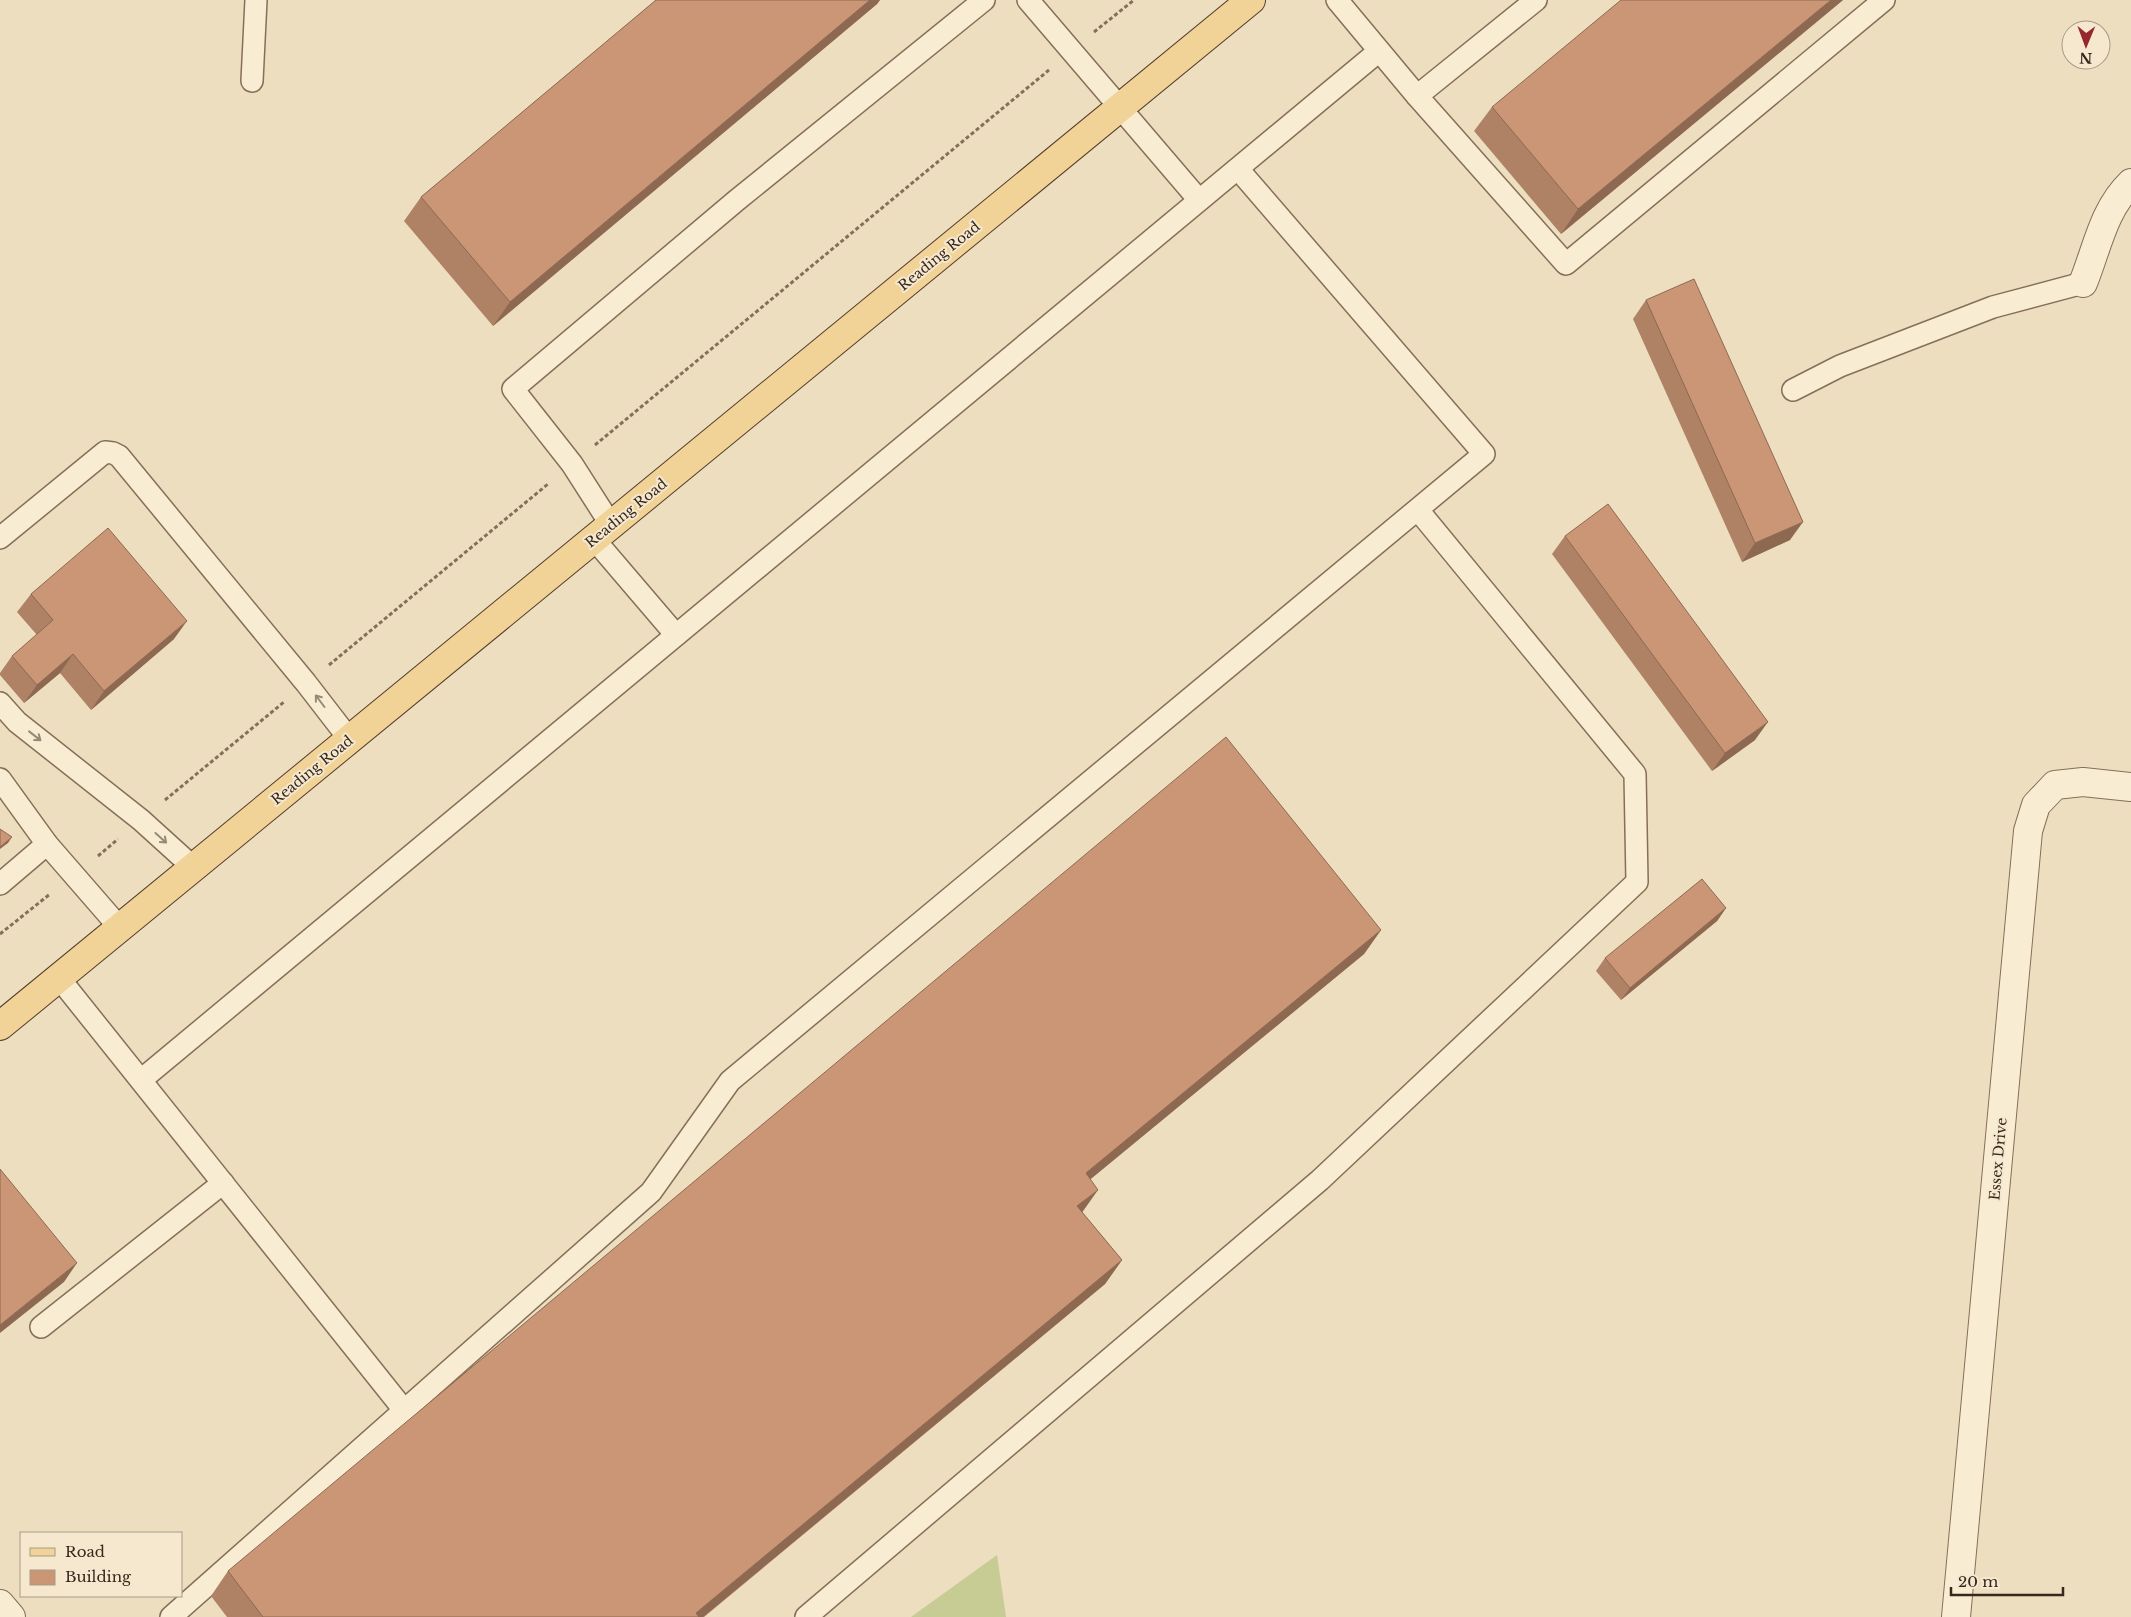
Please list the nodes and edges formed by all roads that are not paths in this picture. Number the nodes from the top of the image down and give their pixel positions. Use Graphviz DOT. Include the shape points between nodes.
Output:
graph roads {
  1 [pos="256,0"];
  2 [pos="984,0"];
  3 [pos="1028,0"];
  4 [pos="1251,0"];
  5 [pos="1337,0"];
  6 [pos="1536,0"];
  7 [pos="1884,0"];
  8 [pos="1379,51"];
  9 [pos="252,81"];
  10 [pos="1416,96"];
  11 [pos="1119,108"];
  12 [pos="1238,169"];
  13 [pos="2131,183"];
  14 [pos="1199,200"];
  15 [pos="2083,283"];
  16 [pos="1793,390"];
  17 [pos="1418,510"];
  18 [pos="603,532"];
  19 [pos="0,538"];
  20 [pos="676,635"];
  21 [pos="0,703"];
  22 [pos="350,740"];
  23 [pos="0,779"];
  24 [pos="2131,787"];
  25 [pos="47,844"];
  26 [pos="194,868"];
  27 [pos="0,884"];
  28 [pos="120,928"];
  29 [pos="59,978"];
  30 [pos="0,1026"];
  31 [pos="141,1080"];
  32 [pos="223,1183"];
  33 [pos="41,1327"];
  34 [pos="404,1410"];
  35 [pos="0,1604"];
  36 [pos="11,1617"];
  37 [pos="171,1617"];
  38 [pos="806,1617"];
  39 [pos="1956,1617"];
  1 -- 9 [label="lane"];
  2 -- 18 [label="lane" via="737,200 513,388 572,464"];
  3 -- 11 [label="lane"];
  4 -- 11 [label="main road, Reading Road"];
  5 -- 8 [label="lane"];
  6 -- 10 [label="lane"];
  7 -- 10 [label="lane" via="1566,264"];
  8 -- 10 [label="lane"];
  8 -- 12 [label="lane"];
  11 -- 14 [label="lane"];
  11 -- 18 [label="main road, Reading Road"];
  12 -- 14 [label="lane"];
  12 -- 17 [label="lane" via="1484,454"];
  13 -- 15 [label="street" via="2111,209"];
  14 -- 20 [label="lane"];
  15 -- 16 [label="lane" via="1994,307 1840,366"];
  17 -- 34 [label="lane" via="730,1081 651,1192"];
  17 -- 38 [label="lane" via="1634,774 1638,882 1320,1180"];
  18 -- 20 [label="lane"];
  18 -- 22 [label="main road, Reading Road"];
  22 -- 19 [label="lane, one-way" via="119,456 105,452"];
  20 -- 31 [label="lane"];
  21 -- 26 [label="lane, one-way" via="17,722 141,820"];
  22 -- 26 [label="main road, Reading Road"];
  23 -- 25 [label="lane"];
  24 -- 39 [label="street, Essex Drive" via="2083,782 2055,785 2036,804 2028,831"];
  25 -- 27 [label="lane"];
  25 -- 28 [label="lane"];
  26 -- 28 [label="main road, Reading Road"];
  28 -- 29 [label="main road, Reading Road"];
  29 -- 30 [label="main road, Reading Road"];
  29 -- 31 [label="lane"];
  31 -- 32 [label="lane"];
  32 -- 33 [label="lane"];
  32 -- 34 [label="lane"];
  34 -- 37 [label="lane"];
  35 -- 36 [label="street"];
}
